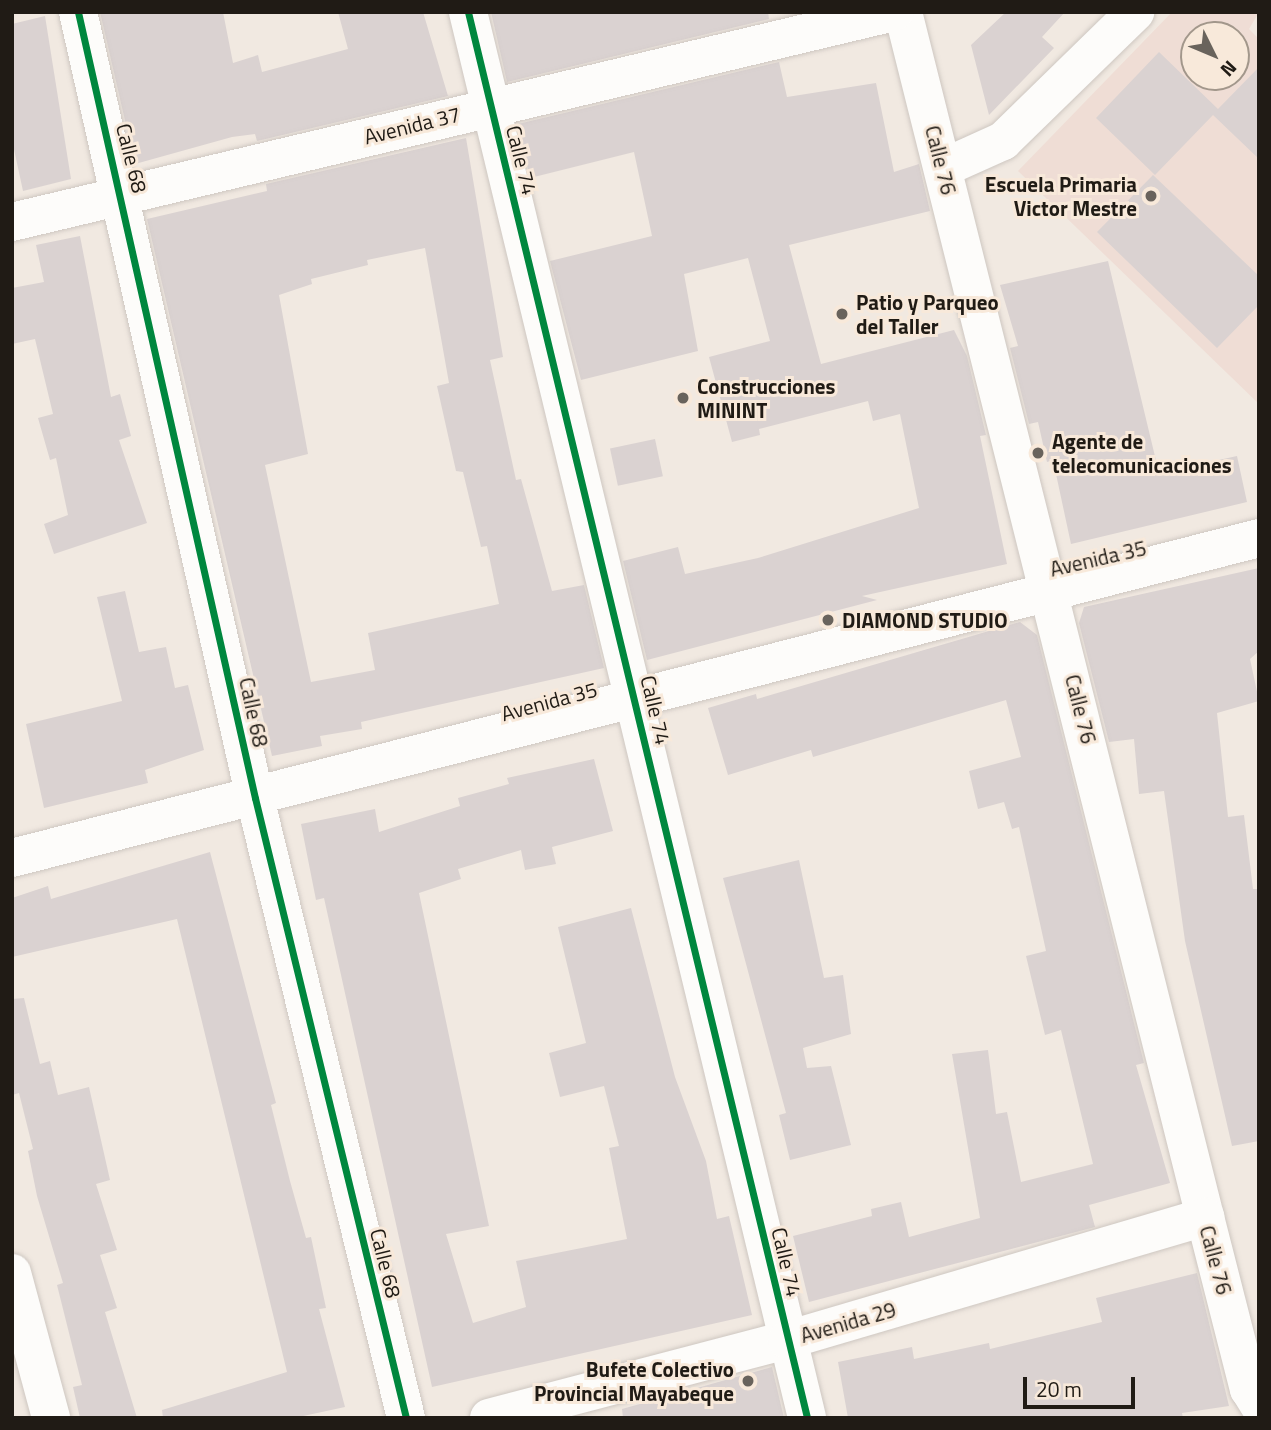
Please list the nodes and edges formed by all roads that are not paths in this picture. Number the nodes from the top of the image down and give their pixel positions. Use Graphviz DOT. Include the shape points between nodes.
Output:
graph roads {
  1 [pos="78,12"];
  2 [pos="468,12"];
  3 [pos="894,12"];
  4 [pos="903,12"];
  5 [pos="1135,12"];
  6 [pos="490,106"];
  7 [pos="943,168"];
  8 [pos="123,195"];
  9 [pos="12,222"];
  10 [pos="1259,538"];
  11 [pos="1051,587"];
  12 [pos="635,696"];
  13 [pos="255,798"];
  14 [pos="12,858"];
  15 [pos="1205,1217"];
  16 [pos="12,1273"];
  17 [pos="788,1340"];
  18 [pos="1259,1405"];
  19 [pos="51,1418"];
  20 [pos="406,1418"];
  21 [pos="489,1418"];
  22 [pos="807,1418"];
  1 -- 8 [label="street, Calle 68"];
  2 -- 6 [label="street, Calle 74"];
  3 -- 6 [label="street, Avenida 37"];
  4 -- 7 [label="street, Calle 76"];
  5 -- 7 [label="street" via="1003,141"];
  6 -- 8 [label="street, Avenida 37"];
  6 -- 12 [label="street, Calle 74"];
  7 -- 11 [label="street, Calle 76"];
  8 -- 9 [label="street, Avenida 37"];
  8 -- 13 [label="street, Calle 68"];
  10 -- 11 [label="street, Avenida 35"];
  11 -- 12 [label="street, Avenida 35"];
  11 -- 15 [label="street, Calle 76"];
  12 -- 13 [label="street, Avenida 35"];
  12 -- 17 [label="street, Calle 74"];
  13 -- 14 [label="street, Avenida 35"];
  13 -- 20 [label="street, Calle 68"];
  15 -- 17 [label="street, Avenida 29"];
  15 -- 18 [label="street, Calle 76" via="1250,1389"];
  16 -- 19 [label="street"];
  17 -- 21 [label="street, Avenida 29"];
  17 -- 22 [label="street, Calle 74"];
}
